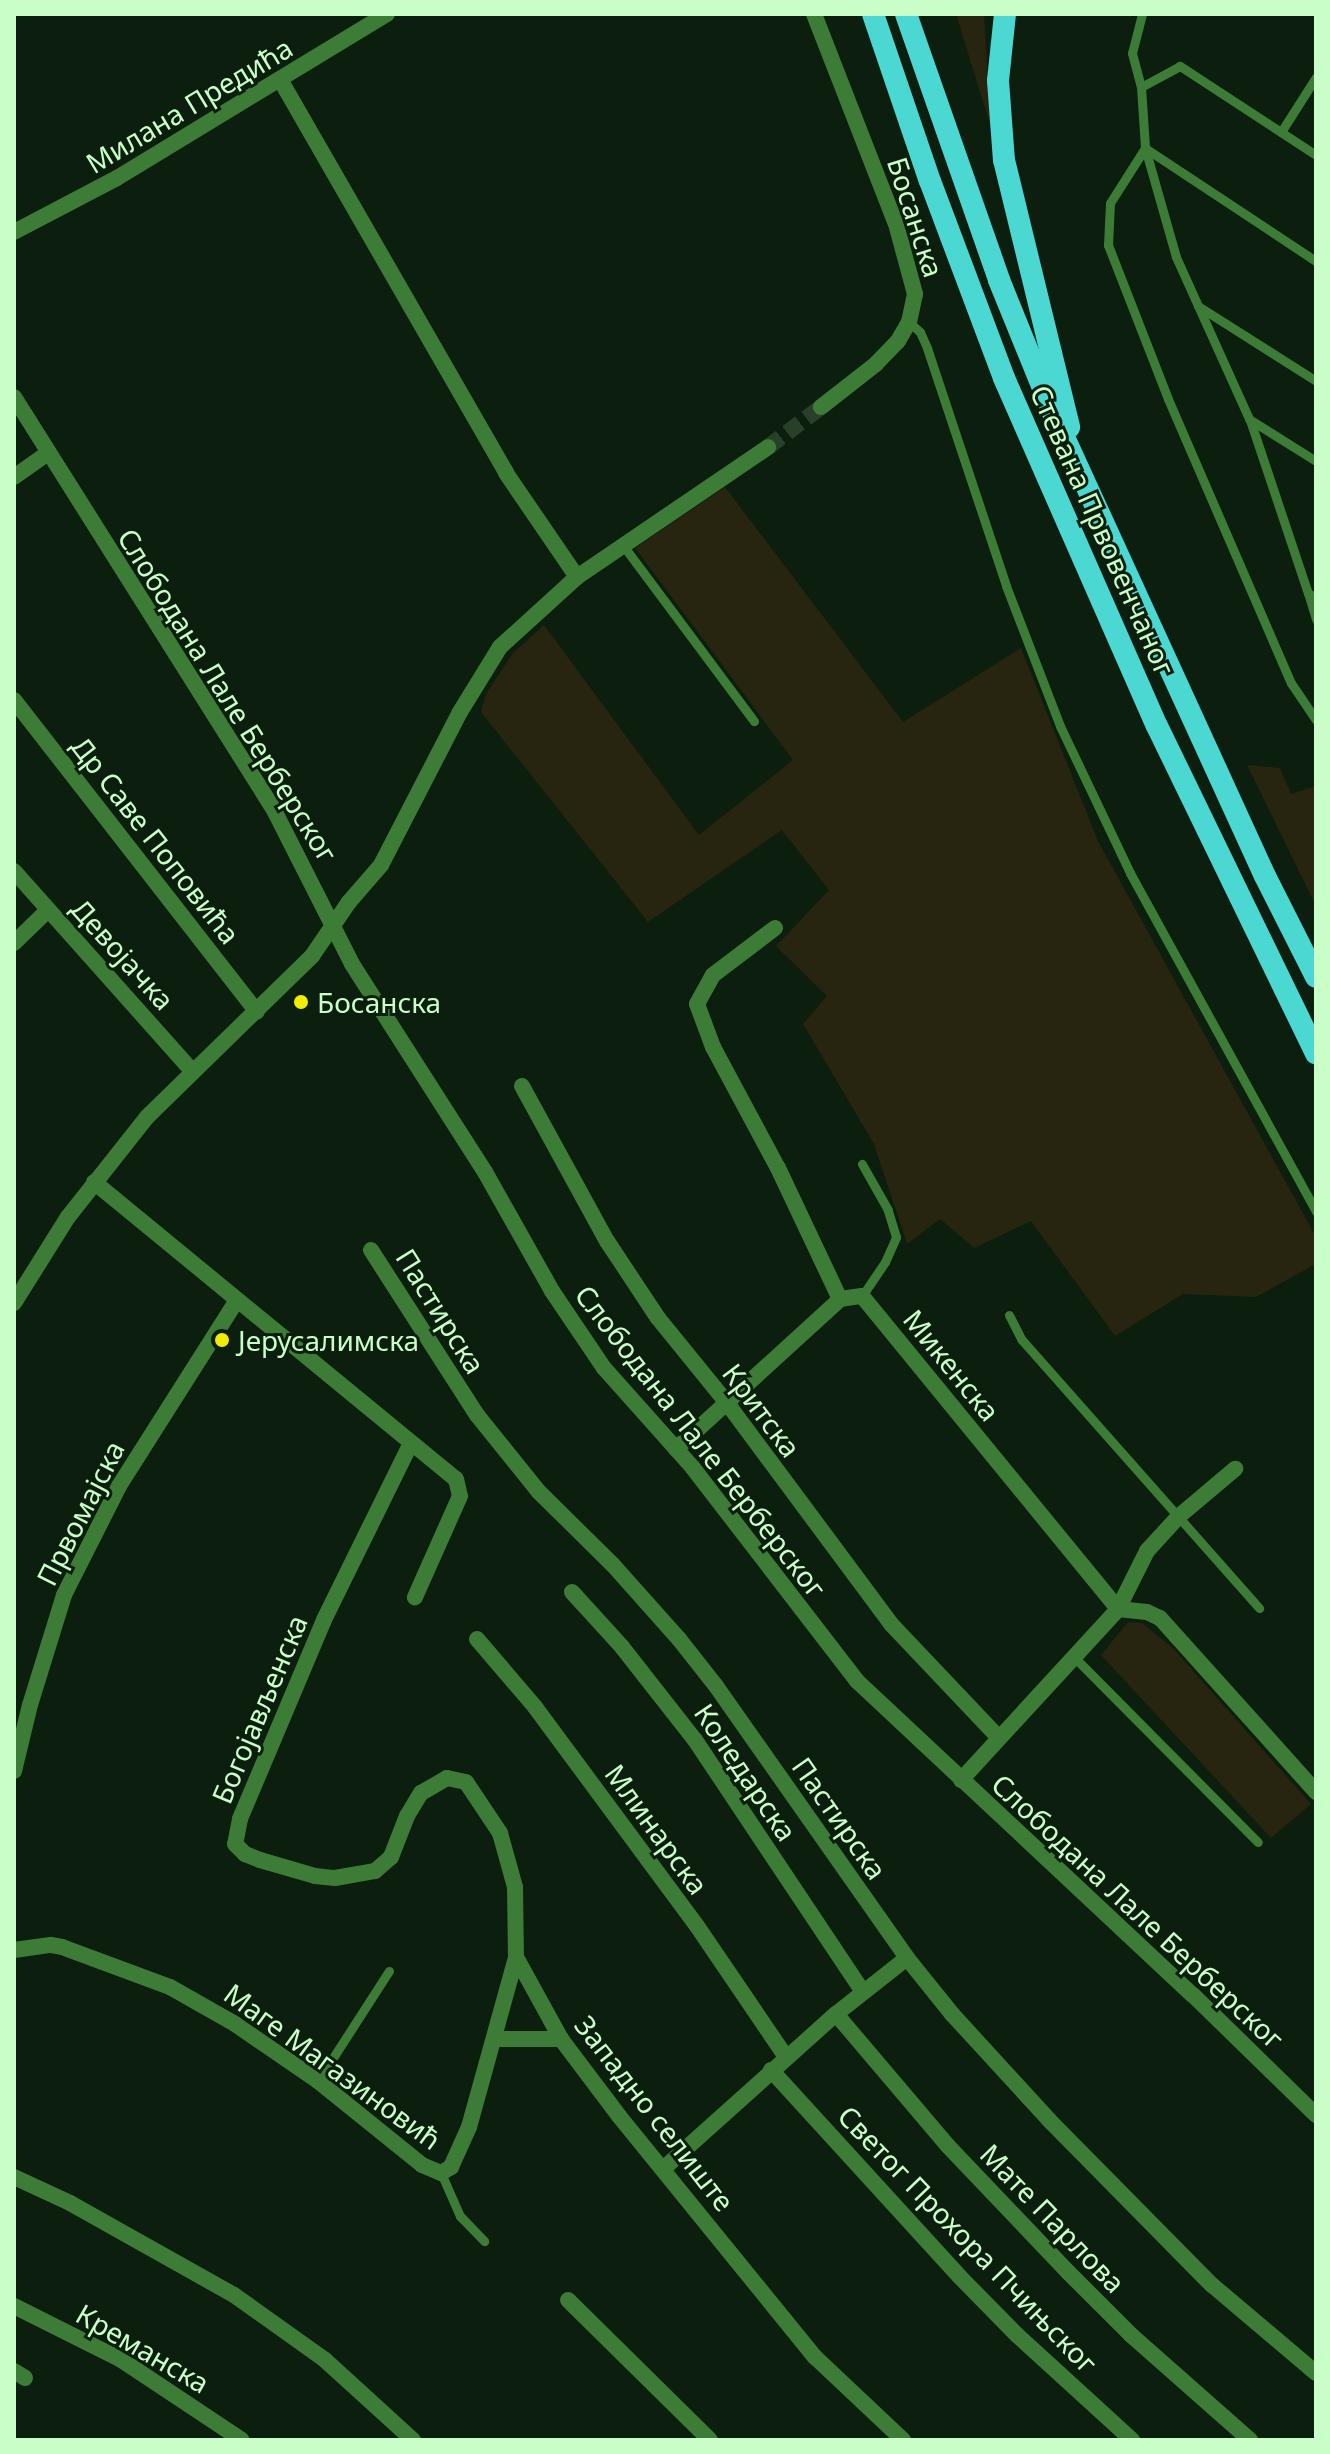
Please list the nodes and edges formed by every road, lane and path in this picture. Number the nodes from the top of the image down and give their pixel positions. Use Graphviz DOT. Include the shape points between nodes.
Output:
graph roads {
  1 [pos="387,14"];
  2 [pos="814,14"];
  3 [pos="873,14"];
  4 [pos="906,14"];
  5 [pos="1005,14"];
  6 [pos="1142,14"];
  7 [pos="1316,77"];
  8 [pos="281,81"];
  9 [pos="1141,87"];
  10 [pos="1281,132"];
  11 [pos="1145,148"];
  12 [pos="1316,155"];
  13 [pos="14,232"];
  14 [pos="1316,261"];
  15 [pos="1198,306"];
  16 [pos="909,322"];
  17 [pos="1316,381"];
  18 [pos="14,397"];
  19 [pos="821,407"];
  20 [pos="1249,419"];
  21 [pos="768,447"];
  22 [pos="48,453"];
  23 [pos="1316,461"];
  24 [pos="1077,467"];
  25 [pos="14,477"];
  26 [pos="622,544"];
  27 [pos="577,577"];
  28 [pos="1312,596"];
  29 [pos="1316,620"];
  30 [pos="14,700"];
  31 [pos="1316,720"];
  32 [pos="754,721"];
  33 [pos="14,871"];
  34 [pos="48,910"];
  35 [pos="333,927"];
  36 [pos="775,928"];
  37 [pos="14,943"];
  38 [pos="1316,977"];
  39 [pos="257,1012"];
  40 [pos="1316,1053"];
  41 [pos="193,1072"];
  42 [pos="522,1086"];
  43 [pos="862,1164"];
  44 [pos="94,1182"];
  45 [pos="1316,1212"];
  46 [pos="371,1250"];
  47 [pos="862,1296"];
  48 [pos="840,1299"];
  49 [pos="237,1300"];
  50 [pos="14,1303"];
  51 [pos="1009,1315"];
  52 [pos="727,1403"];
  53 [pos="411,1443"];
  54 [pos="676,1449"];
  55 [pos="1235,1469"];
  56 [pos="1178,1517"];
  57 [pos="572,1592"];
  58 [pos="415,1597"];
  59 [pos="1259,1608"];
  60 [pos="1118,1609"];
  61 [pos="477,1639"];
  62 [pos="1076,1659"];
  63 [pos="999,1738"];
  64 [pos="14,1771"];
  65 [pos="453,1778"];
  66 [pos="961,1780"];
  67 [pos="1316,1792"];
  68 [pos="1258,1842"];
  69 [pos="14,1950"];
  70 [pos="516,1957"];
  71 [pos="907,1958"];
  72 [pos="389,1971"];
  73 [pos="863,1992"];
  74 [pos="836,2014"];
  75 [pos="496,2039"];
  76 [pos="561,2039"];
  77 [pos="786,2057"];
  78 [pos="771,2070"];
  79 [pos="318,2081"];
  80 [pos="1316,2115"];
  81 [pos="663,2169"];
  82 [pos="441,2173"];
  83 [pos="14,2177"];
  84 [pos="484,2241"];
  85 [pos="568,2300"];
  86 [pos="14,2306"];
  87 [pos="1316,2373"];
  88 [pos="242,2440"];
  89 [pos="413,2440"];
  90 [pos="710,2440"];
  91 [pos="903,2440"];
  92 [pos="1132,2440"];
  93 [pos="1250,2440"];
  1 -- 8 [label="street, Милана Предића"];
  2 -- 16 [label="street, Босанска" via="907,260 915,294"];
  3 -- 40 [label="highway, Стевана Првовенчаног" via="1010,392 1157,726"];
  4 -- 24 [label="highway, Стевана Првовенчаног" via="999,280"];
  5 -- 24 [label="highway" via="998,81 1004,160"];
  6 -- 9 [label="lane" via="1132,53"];
  7 -- 10 [label="lane"];
  8 -- 13 [label="street, Милана Предића" via="88,196"];
  8 -- 27 [label="street" via="506,473"];
  9 -- 10 [label="lane" via="1180,66"];
  9 -- 11 [label="lane"];
  10 -- 12 [label="lane"];
  11 -- 14 [label="lane"];
  11 -- 15 [label="lane" via="1176,257"];
  11 -- 31 [label="lane" via="1110,203 1108,245 1168,399 1291,683"];
  15 -- 17 [label="lane"];
  15 -- 20 [label="lane"];
  16 -- 19 [label="street, Босанска" via="886,355"];
  16 -- 45 [label="lane" via="927,348 1006,586 1060,726 1130,873"];
  18 -- 22 [label="street, Слободана Лале Берберског"];
  20 -- 23 [label="lane"];
  20 -- 28 [label="lane"];
  21 -- 26 [label="street"];
  22 -- 25 [label="street"];
  22 -- 35 [label="street, Слободана Лале Берберског" via="275,812"];
  24 -- 38 [label="highway, Стевана Првовенчаног"];
  26 -- 27 [label="street"];
  26 -- 32 [label="lane"];
  27 -- 35 [label="street" via="519,627 484,669 389,853"];
  28 -- 29 [label="lane"];
  30 -- 39 [label="street, Др Саве Поповића"];
  33 -- 34 [label="street, Девојачка"];
  34 -- 37 [label="street"];
  34 -- 41 [label="street, Девојачка"];
  35 -- 39 [label="street"];
  35 -- 54 [label="street, Слободана Лале Берберског" via="567,1315 604,1368"];
  36 -- 48 [label="street" via="713,975 697,1004 713,1047"];
  39 -- 41 [label="street"];
  41 -- 44 [label="street" via="147,1117"];
  42 -- 52 [label="street, Критска" via="630,1277"];
  43 -- 47 [label="lane" via="888,1210 896,1237"];
  44 -- 49 [label="street"];
  44 -- 50 [label="street"];
  46 -- 71 [label="street, Пастирска" via="477,1415 538,1491 679,1639"];
  47 -- 48 [label="street"];
  47 -- 60 [label="street, Микенска"];
  48 -- 52 [label="street"];
  49 -- 53 [label="street"];
  49 -- 64 [label="street, Првомајска" via="119,1486 70,1583 49,1637"];
  51 -- 56 [label="lane" via="1022,1340"];
  52 -- 54 [label="street"];
  52 -- 63 [label="street, Критска" via="891,1624"];
  53 -- 58 [label="street" via="460,1488"];
  53 -- 65 [label="street, Богојављенска" via="324,1620 234,1839 245,1854 315,1876 375,1871 391,1857 421,1793"];
  54 -- 66 [label="street, Слободана Лале Берберског" via="857,1681"];
  55 -- 56 [label="street"];
  56 -- 59 [label="lane"];
  56 -- 60 [label="street" via="1137,1565"];
  57 -- 73 [label="street, Коледарска" via="695,1740"];
  60 -- 62 [label="street"];
  60 -- 67 [label="street" via="1160,1618"];
  61 -- 77 [label="street, Млинарска" via="535,1707"];
  62 -- 63 [label="street"];
  62 -- 68 [label="lane"];
  63 -- 66 [label="street"];
  65 -- 70 [label="street, Западно селиште" via="472,1787 500,1833 515,1887"];
  66 -- 80 [label="street, Слободана Лале Берберског"];
  69 -- 79 [label="street, Маге Магазиновић" via="55,1946 148,1976 203,2005"];
  70 -- 75 [label="street, Маге Магазиновић"];
  70 -- 76 [label="street, Западно селиште"];
  71 -- 73 [label="street"];
  71 -- 87 [label="street, Пастирска" via="995,2063 1124,2198 1212,2285"];
  72 -- 79 [label="lane"];
  73 -- 74 [label="street"];
  74 -- 77 [label="street"];
  74 -- 93 [label="street, Мате Парлова" via="1002,2205 1131,2335"];
  75 -- 76 [label="street"];
  75 -- 82 [label="street, Маге Магазиновић" via="465,2137 451,2167"];
  76 -- 81 [label="street, Западно селиште"];
  77 -- 78 [label="street"];
  78 -- 81 [label="street"];
  78 -- 92 [label="street, Светог Прохора Пчињског" via="960,2277"];
  79 -- 82 [label="street, Маге Магазиновић" via="422,2165"];
  81 -- 91 [label="street, Западно селиште" via="815,2357"];
  82 -- 84 [label="lane, Маге Магазиновић" via="460,2216"];
  83 -- 89 [label="street" via="234,2295 325,2360"];
  85 -- 90 [label="street"];
  86 -- 88 [label="street, Креманска" via="120,2359"];
}
